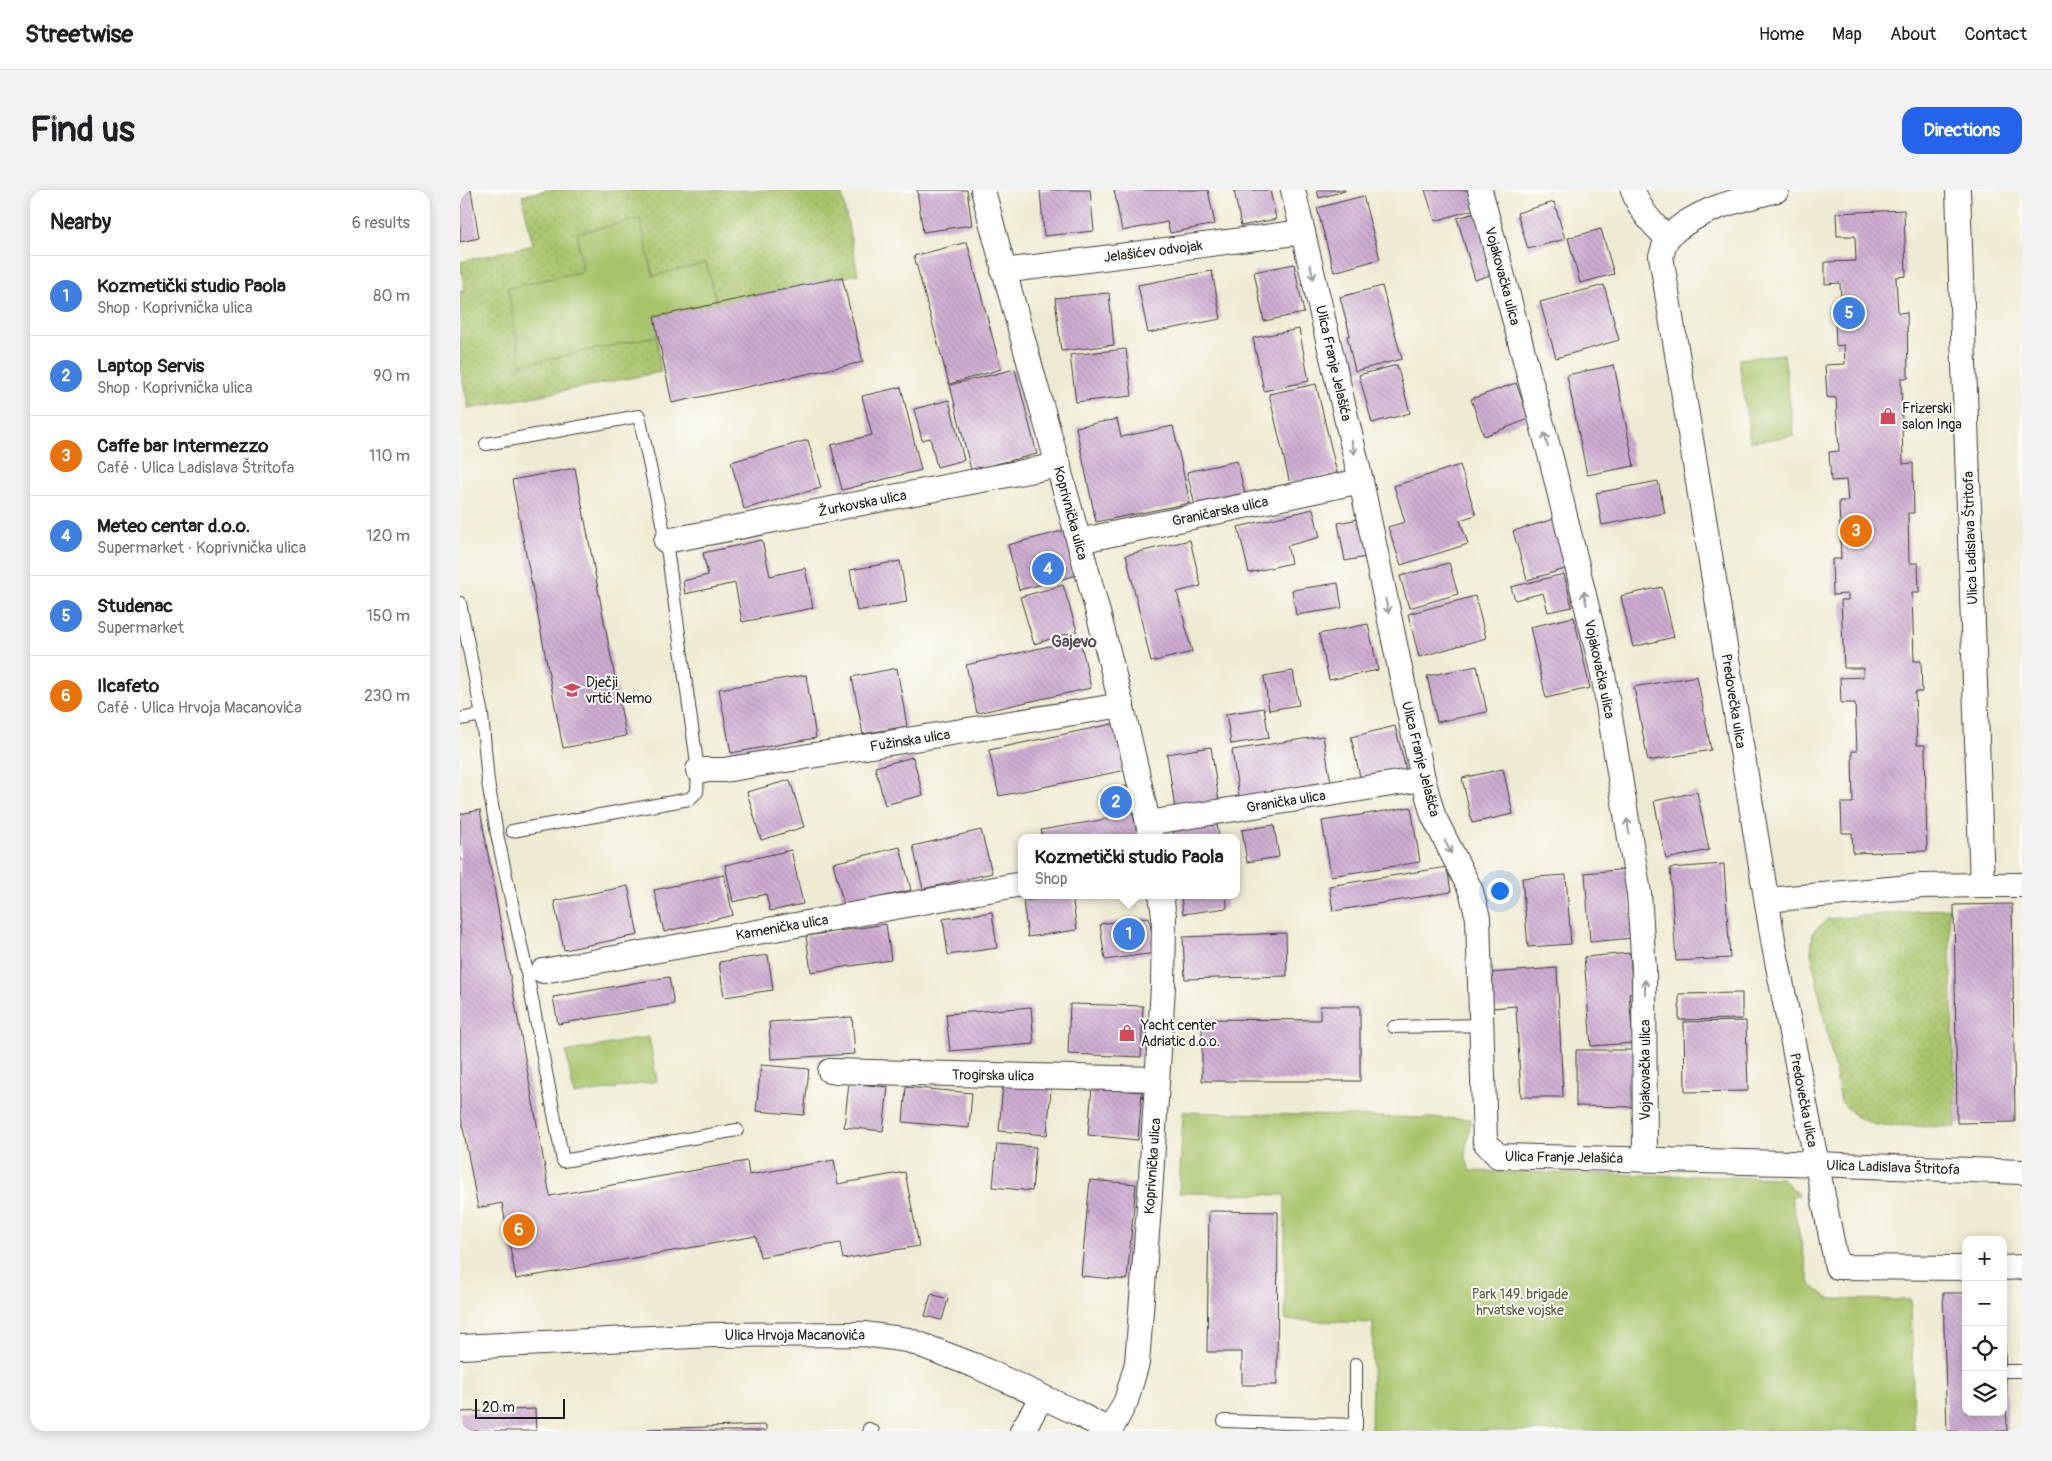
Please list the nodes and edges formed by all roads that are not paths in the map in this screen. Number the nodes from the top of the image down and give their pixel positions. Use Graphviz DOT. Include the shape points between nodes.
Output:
graph roads {
  1 [pos="983,190"];
  2 [pos="1293,190"];
  3 [pos="1480,190"];
  4 [pos="1633,190"];
  5 [pos="1777,190"];
  6 [pos="1958,190"];
  7 [pos="1303,232"];
  8 [pos="1667,238"];
  9 [pos="1004,271"];
  10 [pos="486,444"];
  11 [pos="1059,465"];
  12 [pos="1361,481"];
  13 [pos="666,541"];
  14 [pos="1079,541"];
  15 [pos="460,603"];
  16 [pos="1122,705"];
  17 [pos="482,715"];
  18 [pos="460,719"];
  19 [pos="698,770"];
  20 [pos="1423,779"];
  21 [pos="512,831"];
  22 [pos="1150,831"];
  23 [pos="1018,885"];
  24 [pos="1982,885"];
  25 [pos="2022,885"];
  26 [pos="1162,899"];
  27 [pos="1767,900"];
  28 [pos="543,971"];
  29 [pos="1482,1025"];
  30 [pos="1394,1027"];
  31 [pos="830,1070"];
  32 [pos="1157,1078"];
  33 [pos="736,1130"];
  34 [pos="1645,1159"];
  35 [pos="1817,1164"];
  36 [pos="2022,1172"];
  37 [pos="2022,1267"];
  38 [pos="1962,1268"];
  39 [pos="2007,1268"];
  40 [pos="460,1347"];
  41 [pos="1356,1364"];
  42 [pos="2007,1371"];
  43 [pos="2022,1371"];
  44 [pos="1042,1397"];
  45 [pos="1224,1421"];
  46 [pos="1355,1428"];
  47 [pos="1022,1431"];
  48 [pos="1110,1431"];
  1 -- 9 [label="street, Koprivnička ulica"];
  2 -- 7 [label="street, Ulica Franje Jelašića"];
  34 -- 3 [label="street, Vojakovačka ulica, one-way" via="1644,978 1639,893 1604,683 1552,462"];
  4 -- 8 [label="street" via="1638,206"];
  5 -- 8 [label="street" via="1710,209 1680,225"];
  6 -- 24 [label="street, Ulica Ladislava Štritofa"];
  7 -- 9 [label="street, Jelašićev odvojak"];
  7 -- 12 [label="street, Ulica Franje Jelašića, one-way"];
  8 -- 27 [label="street, Predovečka ulica" via="1660,256"];
  9 -- 11 [label="street, Koprivnička ulica"];
  10 -- 13 [label="lane" via="639,416"];
  11 -- 13 [label="street, Žurkovska ulica"];
  11 -- 14 [label="street, Koprivnička ulica"];
  12 -- 14 [label="street, Graničarska ulica"];
  12 -- 20 [label="street, Ulica Franje Jelašića, one-way"];
  13 -- 19 [label="lane"];
  14 -- 16 [label="street, Koprivnička ulica"];
  15 -- 17 [label="lane"];
  16 -- 19 [label="street, Fužinska ulica" via="724,770"];
  16 -- 22 [label="street, Koprivnička ulica"];
  17 -- 18 [label="lane"];
  17 -- 33 [label="lane" via="497,834 563,1161"];
  19 -- 21 [label="lane" via="697,792 689,799"];
  20 -- 22 [label="street, Granička ulica"];
  20 -- 29 [label="street, Ulica Franje Jelašića, one-way" via="1433,815 1471,892 1478,918"];
  23 -- 28 [label="street, Kamenička ulica"];
  24 -- 25 [label="street"];
  24 -- 27 [label="street" via="1922,886"];
  26 -- 32 [label="street, Koprivnička ulica" via="1163,987"];
  27 -- 35 [label="street, Predovečka ulica"];
  29 -- 30 [label="lane"];
  29 -- 34 [label="street, Ulica Franje Jelašića" via="1485,1142 1498,1156"];
  31 -- 32 [label="street, Trogirska ulica"];
  32 -- 48 [label="street, Koprivnička ulica" via="1137,1363 1126,1401"];
  34 -- 35 [label="street, Ulica Franje Jelašića"];
  35 -- 36 [label="street, Ulica Ladislava Štritofa"];
  35 -- 38 [label="street, Ulica Ladislava Štritofa" via="1837,1267"];
  37 -- 39 [label="street"];
  40 -- 44 [label="street, Ulica Hrvoja Macanovića" via="713,1335 864,1334 908,1340 935,1349"];
  41 -- 46 [label="lane"];
  42 -- 43 [label="lane"];
  44 -- 47 [label="street"];
  44 -- 48 [label="street, Ulica Hrvoja Macanovića"];
  45 -- 46 [label="lane"];
}
